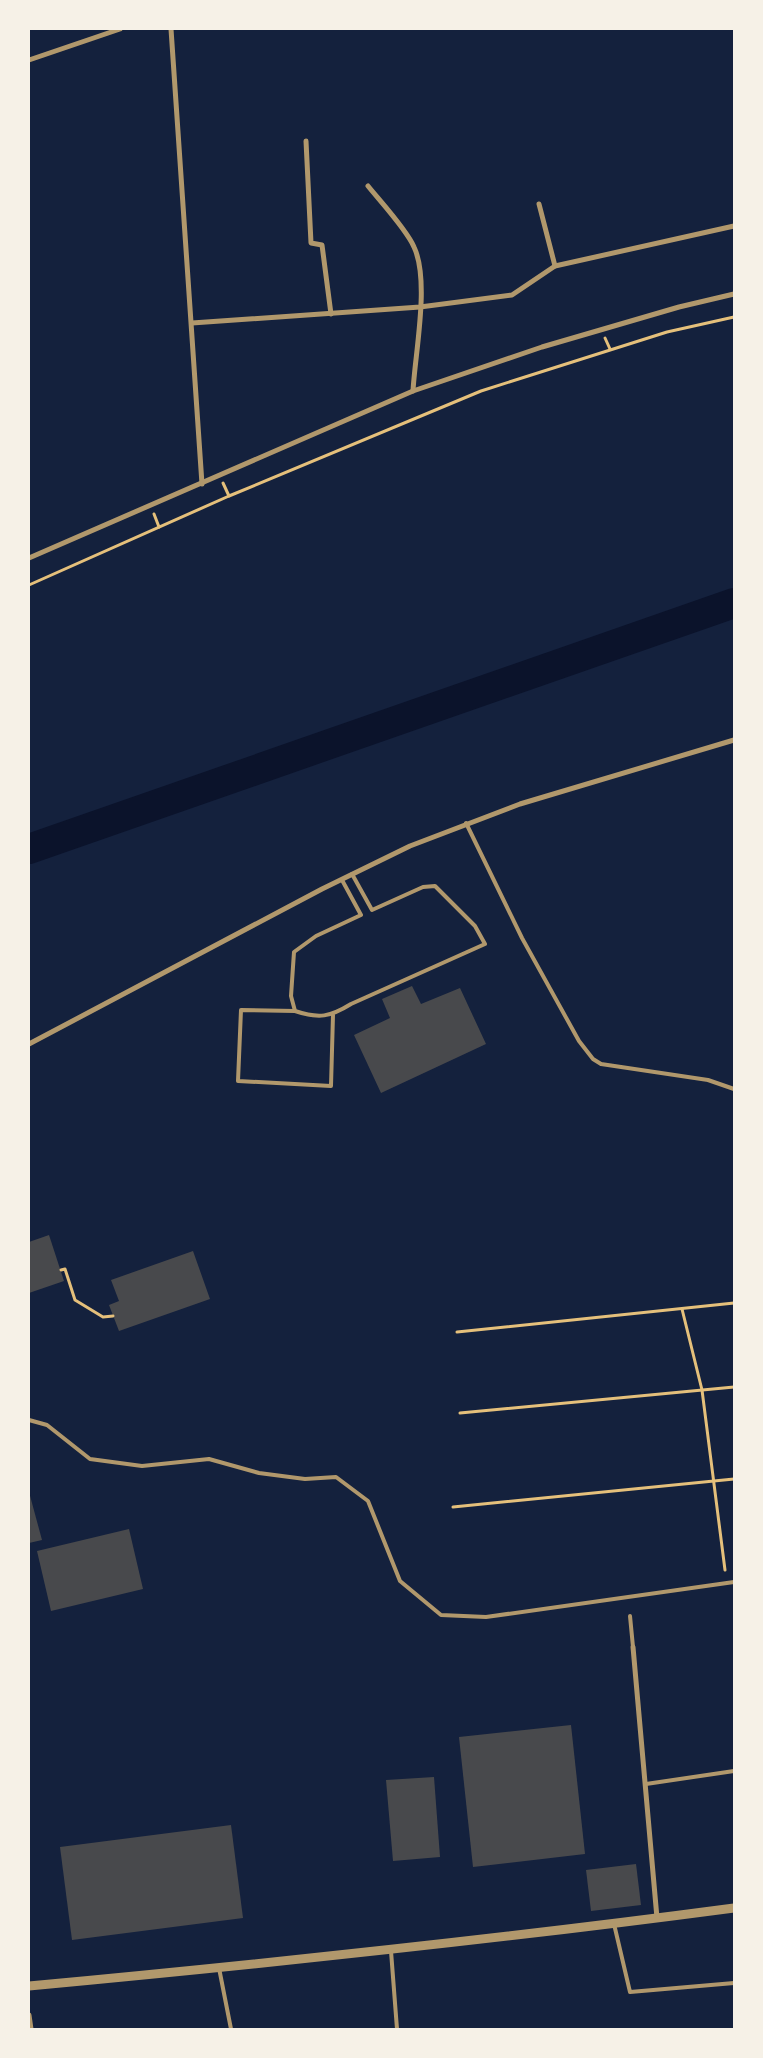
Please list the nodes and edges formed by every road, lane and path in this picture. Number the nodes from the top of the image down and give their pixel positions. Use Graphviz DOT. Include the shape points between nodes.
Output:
graph roads {
  1 [pos="120,29"];
  2 [pos="171,29"];
  3 [pos="29,60"];
  4 [pos="306,142"];
  5 [pos="368,186"];
  6 [pos="539,204"];
  7 [pos="734,226"];
  8 [pos="555,266"];
  9 [pos="734,294"];
  10 [pos="420,307"];
  11 [pos="331,314"];
  12 [pos="734,317"];
  13 [pos="192,323"];
  14 [pos="413,391"];
  15 [pos="202,484"];
  16 [pos="29,558"];
  17 [pos="29,585"];
  18 [pos="734,740"];
  19 [pos="466,823"];
  20 [pos="352,874"];
  21 [pos="342,880"];
  22 [pos="295,1011"];
  23 [pos="333,1015"];
  24 [pos="29,1044"];
  25 [pos="734,1090"];
  26 [pos="61,1270"];
  27 [pos="734,1303"];
  28 [pos="682,1309"];
  29 [pos="113,1316"];
  30 [pos="457,1332"];
  31 [pos="734,1387"];
  32 [pos="702,1390"];
  33 [pos="460,1413"];
  34 [pos="29,1420"];
  35 [pos="734,1479"];
  36 [pos="714,1482"];
  37 [pos="453,1507"];
  38 [pos="725,1570"];
  39 [pos="734,1582"];
  40 [pos="630,1616"];
  41 [pos="633,1648"];
  42 [pos="734,1771"];
  43 [pos="646,1784"];
  44 [pos="734,1908"];
  45 [pos="657,1918"];
  46 [pos="614,1924"];
  47 [pos="391,1948"];
  48 [pos="219,1968"];
  49 [pos="734,1983"];
  50 [pos="29,1986"];
  51 [pos="29,2015"];
  52 [pos="31,2029"];
  53 [pos="231,2029"];
  54 [pos="397,2029"];
  1 -- 3 [label="street"];
  2 -- 13 [label="street"];
  4 -- 11 [label="street" via="311,243 322,245"];
  5 -- 10 [label="street" via="414,247 420,275"];
  6 -- 8 [label="street"];
  7 -- 8 [label="street"];
  8 -- 10 [label="street" via="512,295"];
  9 -- 14 [label="street" via="542,347"];
  10 -- 11 [label="street"];
  10 -- 14 [label="street"];
  11 -- 13 [label="street"];
  12 -- 17 [label="path" via="667,332 481,392 229,496"];
  13 -- 15 [label="street"];
  14 -- 15 [label="street"];
  15 -- 16 [label="street"];
  18 -- 19 [label="street"];
  19 -- 20 [label="street"];
  19 -- 25 [label="lane" via="522,938 579,1041 593,1059 601,1064 708,1080"];
  20 -- 21 [label="street"];
  20 -- 23 [label="lane" via="372,910 423,887 435,886 476,926 485,944"];
  21 -- 22 [label="lane" via="361,915 316,936 294,952 291,996"];
  21 -- 24 [label="street"];
  22 -- 23 [label="lane"];
  22 -- 23 [label="lane" via="241,1010 238,1081 331,1086"];
  26 -- 29 [label="path" via="65,1269 75,1300 104,1318"];
  27 -- 28 [label="path"];
  28 -- 30 [label="path"];
  28 -- 32 [label="path"];
  31 -- 32 [label="path"];
  32 -- 33 [label="path"];
  32 -- 36 [label="path"];
  34 -- 39 [label="lane" via="47,1425 90,1459 142,1466 209,1459 268,1474 305,1479 336,1478 368,1500 400,1581 441,1615 486,1617"];
  35 -- 36 [label="path"];
  36 -- 37 [label="path"];
  36 -- 38 [label="path"];
  40 -- 41 [label="lane"];
  41 -- 43 [label="street"];
  42 -- 43 [label="lane"];
  43 -- 45 [label="street"];
  44 -- 45 [label="street"];
  45 -- 46 [label="street"];
  46 -- 47 [label="street"];
  46 -- 49 [label="lane" via="630,1992"];
  47 -- 48 [label="street"];
  47 -- 54 [label="lane"];
  48 -- 50 [label="street"];
  48 -- 53 [label="lane"];
  51 -- 52 [label="street"];
}
